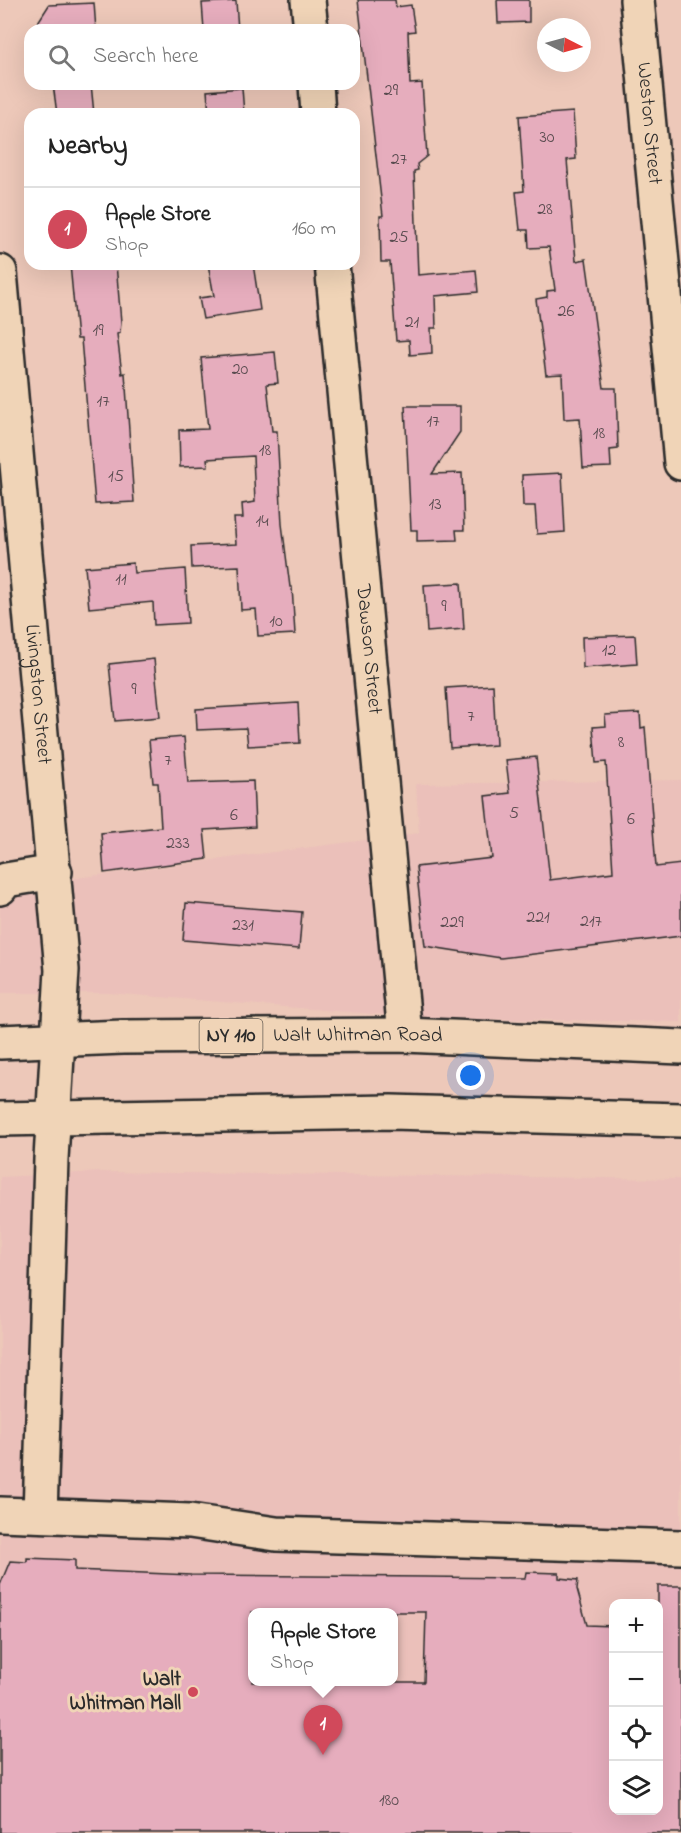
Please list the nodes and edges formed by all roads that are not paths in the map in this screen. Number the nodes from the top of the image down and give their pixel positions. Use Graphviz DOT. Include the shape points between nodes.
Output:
graph roads {
  1 [pos="308,0"];
  2 [pos="638,0"];
  3 [pos="310,24"];
  4 [pos="316,90"];
  5 [pos="318,108"];
  6 [pos="333,270"];
  7 [pos="0,272"];
  8 [pos="681,463"];
  9 [pos="56,872"];
  10 [pos="0,888"];
  11 [pos="0,1030"];
  12 [pos="405,1035"];
  13 [pos="58,1040"];
  14 [pos="0,1042"];
  15 [pos="681,1047"];
  16 [pos="54,1117"];
  17 [pos="0,1119"];
  18 [pos="681,1120"];
  19 [pos="0,1514"];
  20 [pos="40,1515"];
  21 [pos="681,1547"];
  1 -- 3 [label="street"];
  2 -- 8 [label="street, Weston Street"];
  4 -- 5 [label="street"];
  6 -- 12 [label="street, Dawson Street"];
  7 -- 9 [label="street, Livingston Street"];
  9 -- 10 [label="street" via="6,880"];
  9 -- 13 [label="street, Livingston Street" via="62,970"];
  11 -- 13 [label="street"];
  12 -- 13 [label="street, Walt Whitman Road / NY 110"];
  12 -- 15 [label="street, Walt Whitman Road / NY 110"];
  13 -- 14 [label="street, Walt Whitman Road / NY 110"];
  13 -- 16 [label="street, Livingston Street"];
  16 -- 17 [label="street"];
  16 -- 18 [label="street" via="391,1112"];
  16 -- 20 [label="street, Livingston Street"];
  19 -- 20 [label="street"];
  20 -- 21 [label="street" via="190,1521 276,1534"];
}
